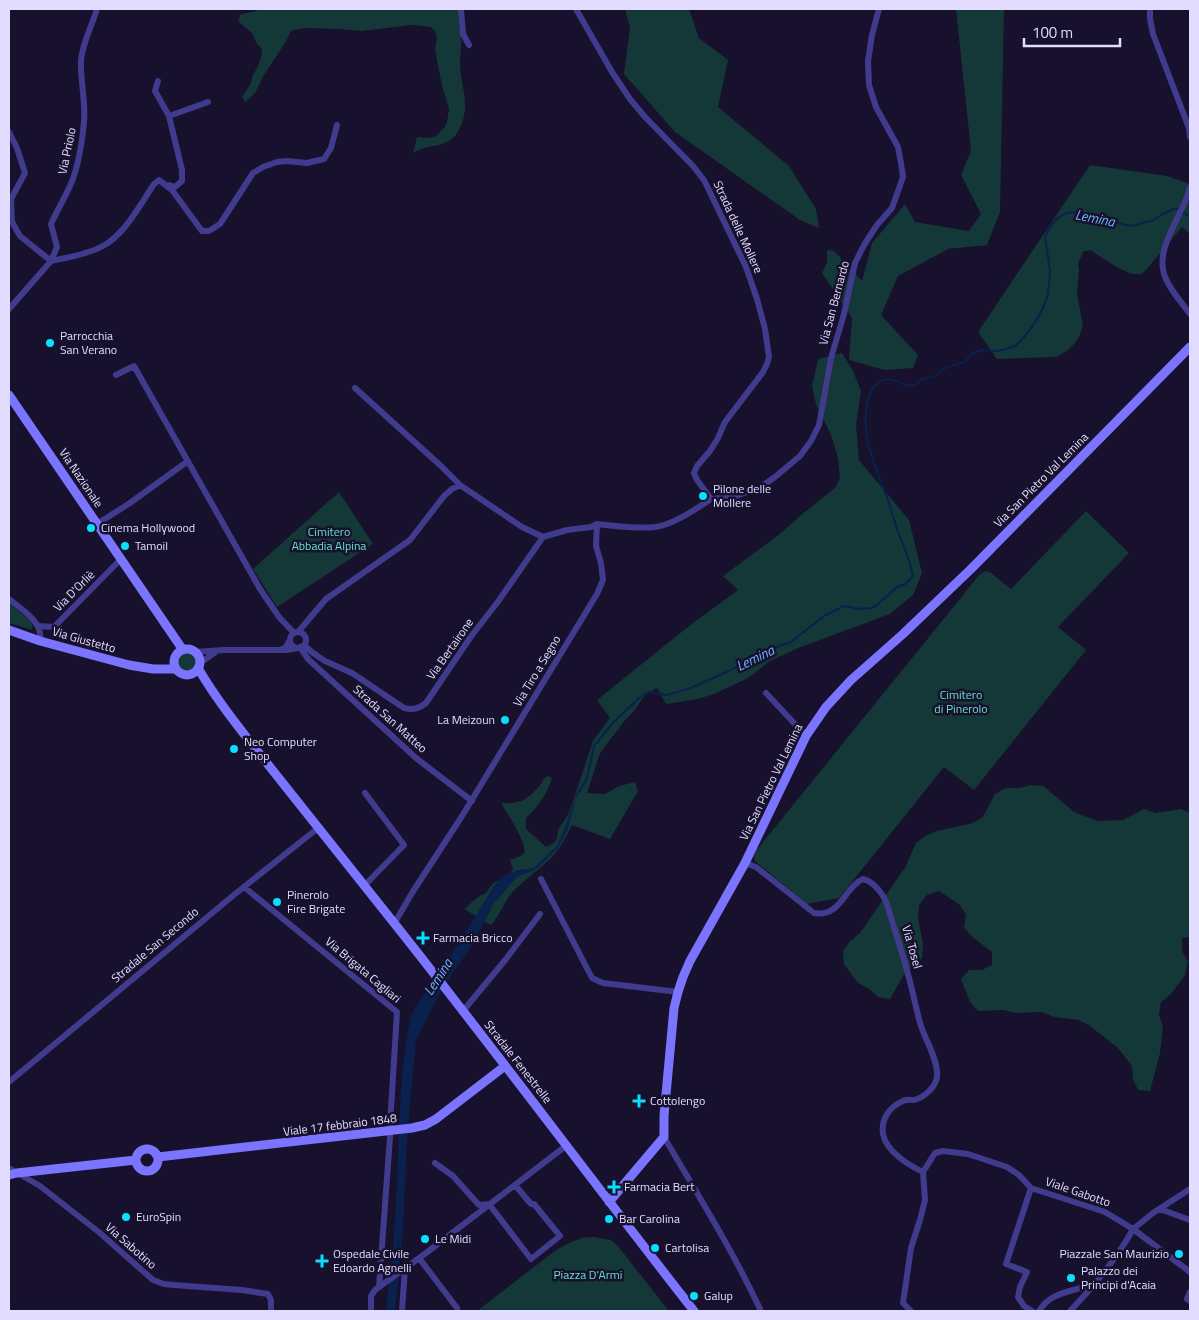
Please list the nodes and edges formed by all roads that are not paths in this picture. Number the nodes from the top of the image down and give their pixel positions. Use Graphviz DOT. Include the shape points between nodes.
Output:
graph roads {
  1 [pos="97,9"];
  2 [pos="461,9"];
  3 [pos="576,9"];
  4 [pos="879,9"];
  5 [pos="1150,9"];
  6 [pos="469,44"];
  7 [pos="158,81"];
  8 [pos="208,102"];
  9 [pos="169,116"];
  10 [pos="337,125"];
  11 [pos="9,132"];
  12 [pos="1190,137"];
  13 [pos="166,184"];
  14 [pos="1190,188"];
  15 [pos="51,261"];
  16 [pos="9,307"];
  17 [pos="1190,314"];
  18 [pos="1190,347"];
  19 [pos="116,375"];
  20 [pos="355,388"];
  21 [pos="9,395"];
  22 [pos="188,461"];
  23 [pos="460,485"];
  24 [pos="711,499"];
  25 [pos="97,524"];
  26 [pos="597,524"];
  27 [pos="543,537"];
  28 [pos="121,559"];
  29 [pos="9,599"];
  30 [pos="39,626"];
  31 [pos="9,630"];
  32 [pos="296,632"];
  33 [pos="40,640"];
  34 [pos="290,640"];
  35 [pos="301,647"];
  36 [pos="182,650"];
  37 [pos="218,650"];
  38 [pos="280,650"];
  39 [pos="194,652"];
  40 [pos="175,665"];
  41 [pos="199,666"];
  42 [pos="190,675"];
  43 [pos="208,685"];
  44 [pos="766,693"];
  45 [pos="806,736"];
  46 [pos="365,793"];
  47 [pos="472,800"];
  48 [pos="319,829"];
  49 [pos="745,863"];
  50 [pos="541,880"];
  51 [pos="364,886"];
  52 [pos="244,887"];
  53 [pos="540,914"];
  54 [pos="394,924"];
  55 [pos="678,992"];
  56 [pos="463,1011"];
  57 [pos="505,1066"];
  58 [pos="9,1082"];
  59 [pos="393,1131"];
  60 [pos="664,1137"];
  61 [pos="567,1145"];
  62 [pos="158,1157"];
  63 [pos="136,1160"];
  64 [pos="435,1163"];
  65 [pos="11,1172"];
  66 [pos="923,1172"];
  67 [pos="515,1184"];
  68 [pos="1030,1188"];
  69 [pos="1190,1189"];
  70 [pos="609,1202"];
  71 [pos="489,1204"];
  72 [pos="1160,1209"];
  73 [pos="1190,1220"];
  74 [pos="1133,1229"];
  75 [pos="419,1258"];
  76 [pos="402,1270"];
  77 [pos="1190,1272"];
  78 [pos="1096,1283"];
  79 [pos="379,1287"];
  80 [pos="1190,1292"];
  81 [pos="1190,1301"];
  82 [pos="458,1308"];
  83 [pos="1072,1309"];
  84 [pos="270,1311"];
  85 [pos="371,1311"];
  86 [pos="402,1311"];
  87 [pos="694,1311"];
  88 [pos="761,1311"];
  89 [pos="911,1311"];
  90 [pos="1032,1311"];
  91 [pos="1039,1311"];
  92 [pos="1082,1311"];
  1 -- 15 [label="street, Via Priolo" via="82,56 85,111 79,154 70,185 51,224 57,247"];
  2 -- 6 [label="street" via="463,34"];
  3 -- 24 [label="street, Strada delle Mollere" via="630,99 704,180 746,267 765,329 767,364 725,422 694,473"];
  4 -- 24 [label="street, Via San Bernardo" via="868,61 869,85 876,107 898,147 902,177 892,208 872,232 855,263 831,358 819,425 800,456 761,486 733,497"];
  5 -- 12 [label="street" via="1153,34"];
  7 -- 9 [label="street" via="155,91"];
  8 -- 9 [label="street"];
  9 -- 13 [label="street" via="182,181 175,187"];
  10 -- 13 [label="street" via="331,148 324,159 307,163 277,162 253,173 220,224 209,231 202,231"];
  11 -- 15 [label="street" via="18,148 25,173 11,199 12,222 20,236"];
  13 -- 15 [label="street" via="159,180 154,184 121,233 103,246"];
  14 -- 17 [label="street" via="1162,255 1165,277"];
  15 -- 16 [label="street"];
  18 -- 45 [label="street, Via San Pietro Val Lemina" via="941,599 851,680 826,707"];
  19 -- 22 [label="street" via="134,366"];
  20 -- 23 [label="street"];
  21 -- 25 [label="street, Via Nazionale"];
  22 -- 25 [label="street"];
  22 -- 32 [label="street" via="260,589 279,616"];
  23 -- 27 [label="street" via="522,527"];
  23 -- 32 [label="street" via="444,496 410,540 326,599"];
  24 -- 26 [label="street" via="657,527"];
  25 -- 28 [label="street, Via Nazionale"];
  26 -- 27 [label="street"];
  26 -- 47 [label="street, Via Tiro a Segno" via="596,546 603,580 597,594"];
  27 -- 35 [label="street, Via Bertairone" via="426,703 417,709 404,708 352,673"];
  28 -- 30 [label="street, Via D'Orliè" via="54,627"];
  28 -- 36 [label="street, Via Nazionale"];
  29 -- 30 [label="street"];
  30 -- 33 [label="street"];
  31 -- 33 [label="street, Via Giustetto"];
  32 -- 34 [label="street"];
  32 -- 35 [label="street" via="305,636 306,641"];
  33 -- 40 [label="street, Via Giustetto" via="129,666 153,669"];
  34 -- 35 [label="street" via="293,645"];
  34 -- 38 [label="street"];
  35 -- 38 [label="street"];
  35 -- 47 [label="street, Strada San Matteo" via="308,659 416,758"];
  36 -- 39 [label="street"];
  36 -- 40 [label="street"];
  37 -- 38 [label="street"];
  37 -- 39 [label="street"];
  37 -- 41 [label="street"];
  39 -- 41 [label="street" via="198,655"];
  40 -- 42 [label="street" via="182,674"];
  41 -- 42 [label="street"];
  41 -- 43 [label="street"];
  42 -- 43 [label="street"];
  43 -- 48 [label="street"];
  44 -- 45 [label="street"];
  45 -- 49 [label="street, Via San Pietro Val Lemina"];
  46 -- 51 [label="street" via="404,845"];
  47 -- 54 [label="street, Via Tiro a Segno"];
  48 -- 51 [label="street, Stradale Fenestrelle"];
  48 -- 52 [label="street, Stradale San Secondo"];
  49 -- 55 [label="street, Via San Pietro Val Lemina" via="690,961"];
  49 -- 66 [label="street, Via Tosel" via="756,867 814,913 828,912 836,907 863,880 873,884 884,897 918,1019 937,1070 937,1079 920,1098 904,1100 886,1114 883,1134 888,1147"];
  50 -- 55 [label="street" via="592,978 603,983"];
  51 -- 54 [label="street, Stradale Fenestrelle"];
  52 -- 58 [label="street, Stradale San Secondo"];
  52 -- 59 [label="street, Via Brigata Cagliari" via="397,1012"];
  53 -- 56 [label="street"];
  54 -- 56 [label="street, Stradale Fenestrelle"];
  55 -- 60 [label="street, Via San Pietro Val Lemina" via="670,1044"];
  56 -- 57 [label="street, Stradale Fenestrelle"];
  57 -- 59 [label="street, Viale 17 febbraio 1848" via="431,1123"];
  57 -- 61 [label="street, Stradale Fenestrelle"];
  59 -- 62 [label="street, Viale 17 febbraio 1848"];
  59 -- 79 [label="street, Via Brigata Cagliari"];
  60 -- 70 [label="street"];
  60 -- 88 [label="street" via="727,1243"];
  61 -- 67 [label="street"];
  61 -- 70 [label="street, Stradale Fenestrelle"];
  62 -- 63 [label="street, Viale 17 febbraio 1848" via="151,1149 144,1149"];
  62 -- 63 [label="street" via="156,1167 150,1171 140,1169"];
  63 -- 65 [label="street, Viale 17 febbraio 1848"];
  64 -- 71 [label="street" via="453,1176 479,1204"];
  65 -- 84 [label="street, Via Sabotino" via="40,1186 153,1280 164,1284 268,1294"];
  66 -- 68 [label="street, Viale Gabotto" via="935,1153 968,1154 1007,1167"];
  66 -- 89 [label="street" via="925,1200 911,1248 903,1303"];
  67 -- 71 [label="street"];
  67 -- 71 [label="street" via="560,1236 531,1258"];
  68 -- 74 [label="street, Viale Gabotto" via="1105,1212"];
  68 -- 90 [label="street" via="1006,1264 1027,1272 1018,1297"];
  69 -- 72 [label="street"];
  70 -- 87 [label="street, Stradale Fenestrelle"];
  71 -- 75 [label="street"];
  72 -- 73 [label="street"];
  72 -- 74 [label="street"];
  74 -- 77 [label="street"];
  74 -- 78 [label="street"];
  75 -- 76 [label="street"];
  75 -- 82 [label="street"];
  76 -- 79 [label="street"];
  76 -- 86 [label="street"];
  78 -- 83 [label="street"];
  78 -- 91 [label="street" via="1057,1294"];
  79 -- 85 [label="street, Via Brigata Cagliari" via="371,1296"];
  80 -- 81 [label="street" via="1187,1299"];
  83 -- 92 [label="street"];
}
